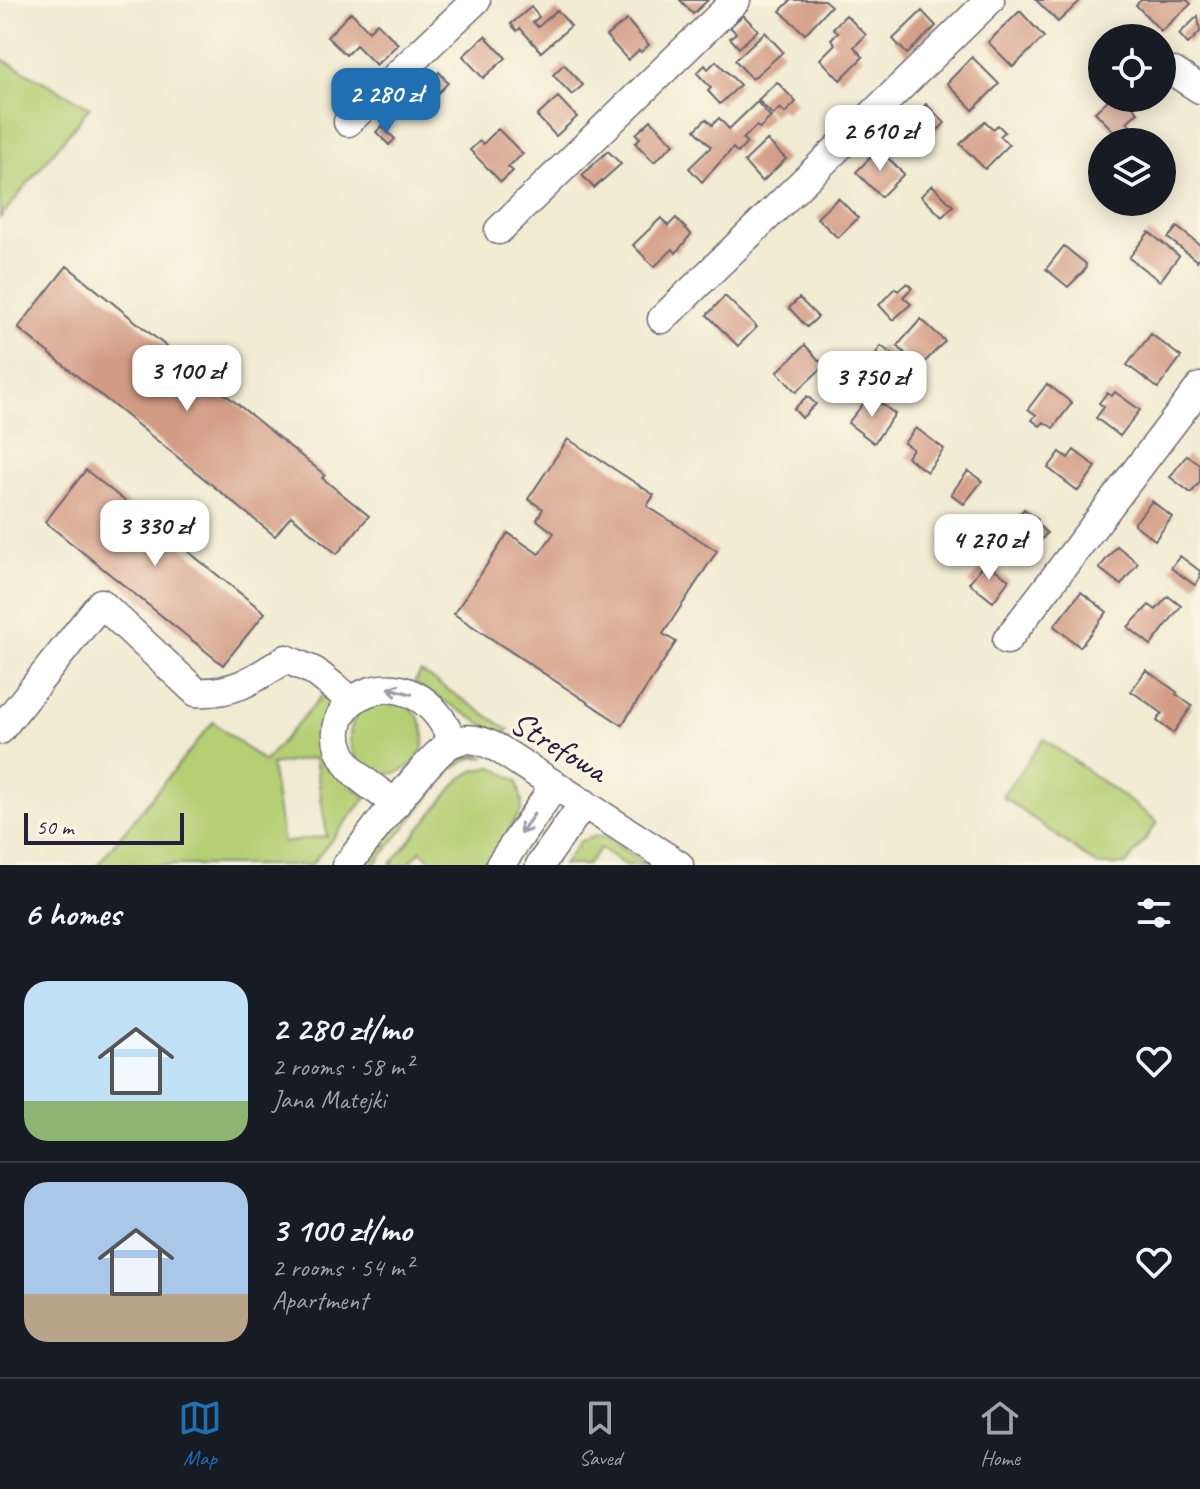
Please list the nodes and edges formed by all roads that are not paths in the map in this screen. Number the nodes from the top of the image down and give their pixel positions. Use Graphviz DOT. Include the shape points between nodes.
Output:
graph roads {
  1 [pos="476,0"];
  2 [pos="736,0"];
  3 [pos="990,0"];
  4 [pos="1176,73"];
  5 [pos="1200,89"];
  6 [pos="348,122"];
  7 [pos="499,230"];
  8 [pos="662,319"];
  9 [pos="1200,387"];
  10 [pos="1007,640"];
  11 [pos="352,701"];
  12 [pos="0,730"];
  13 [pos="453,743"];
  14 [pos="555,785"];
  15 [pos="584,803"];
  16 [pos="396,804"];
  17 [pos="347,865"];
  18 [pos="500,865"];
  19 [pos="540,865"];
  20 [pos="679,865"];
  1 -- 6 [label="street"];
  2 -- 7 [label="street"];
  3 -- 8 [label="street"];
  4 -- 5 [label="street"];
  9 -- 10 [label="street"];
  11 -- 12 [label="street" via="314,671 286,659 239,688 196,692 101,603"];
  13 -- 11 [label="street, one-way" via="440,716 399,688 365,691"];
  11 -- 16 [label="street" via="337,732 346,762"];
  13 -- 14 [label="street, Strefowa" via="471,739 491,745"];
  13 -- 16 [label="street"];
  14 -- 15 [label="street, Strefowa"];
  14 -- 18 [label="street, one-way"];
  15 -- 19 [label="street"];
  15 -- 20 [label="street, Strefowa"];
  16 -- 17 [label="street"];
}
